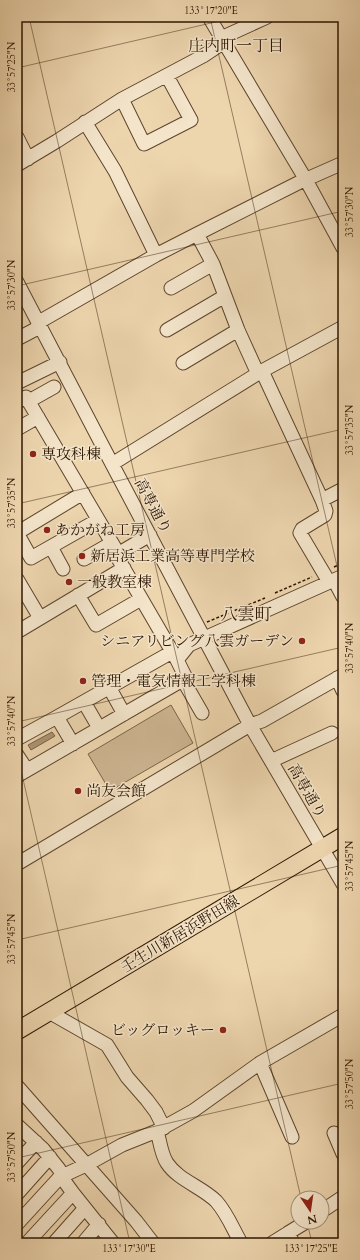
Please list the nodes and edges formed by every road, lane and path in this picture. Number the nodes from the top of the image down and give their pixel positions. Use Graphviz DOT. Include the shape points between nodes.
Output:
graph roads {
  1 [pos="209,17"];
  2 [pos="267,17"];
  3 [pos="221,38"];
  4 [pos="167,76"];
  5 [pos="122,99"];
  6 [pos="85,122"];
  7 [pos="17,138"];
  8 [pos="22,162"];
  9 [pos="343,163"];
  10 [pos="306,180"];
  11 [pos="197,234"];
  12 [pos="343,248"];
  13 [pos="156,255"];
  14 [pos="213,264"];
  15 [pos="17,282"];
  16 [pos="171,288"];
  17 [pos="225,296"];
  18 [pos="39,322"];
  19 [pos="343,327"];
  20 [pos="167,330"];
  21 [pos="238,330"];
  22 [pos="17,339"];
  23 [pos="60,362"];
  24 [pos="183,363"];
  25 [pos="260,372"];
  26 [pos="17,383"];
  27 [pos="54,387"];
  28 [pos="23,401"];
  29 [pos="38,417"];
  30 [pos="17,429"];
  31 [pos="112,464"];
  32 [pos="343,489"];
  33 [pos="83,493"];
  34 [pos="322,500"];
  35 [pos="98,520"];
  36 [pos="17,533"];
  37 [pos="150,535"];
  38 [pos="51,547"];
  39 [pos="114,549"];
  40 [pos="84,558"];
  41 [pos="343,563"];
  42 [pos="124,568"];
  43 [pos="63,569"];
  44 [pos="332,578"];
  45 [pos="17,579"];
  46 [pos="78,595"];
  47 [pos="272,595"];
  48 [pos="343,597"];
  49 [pos="265,598"];
  50 [pos="142,599"];
  51 [pos="40,618"];
  52 [pos="17,632"];
  53 [pos="201,632"];
  54 [pos="174,656"];
  55 [pos="340,677"];
  56 [pos="183,680"];
  57 [pos="109,687"];
  58 [pos="343,691"];
  59 [pos="84,702"];
  60 [pos="202,713"];
  61 [pos="124,714"];
  62 [pos="58,716"];
  63 [pos="250,725"];
  64 [pos="99,728"];
  65 [pos="332,733"];
  66 [pos="17,739"];
  67 [pos="73,744"];
  68 [pos="17,755"];
  69 [pos="271,761"];
  70 [pos="22,773"];
  71 [pos="343,836"];
  72 [pos="322,849"];
  73 [pos="18,861"];
  74 [pos="343,884"];
  75 [pos="49,1012"];
  76 [pos="343,1014"];
  77 [pos="17,1031"];
  78 [pos="260,1063"];
  79 [pos="17,1086"];
  80 [pos="18,1129"];
  81 [pos="161,1129"];
  82 [pos="334,1134"];
  83 [pos="292,1137"];
  84 [pos="36,1142"];
  85 [pos="343,1154"];
  86 [pos="50,1157"];
  87 [pos="17,1163"];
  88 [pos="86,1165"];
  89 [pos="62,1176"];
  90 [pos="73,1193"];
  91 [pos="17,1194"];
  92 [pos="343,1197"];
  93 [pos="330,1206"];
  94 [pos="85,1208"];
  95 [pos="17,1224"];
  96 [pos="99,1224"];
  97 [pos="298,1230"];
  98 [pos="291,1238"];
  99 [pos="112,1242"];
  100 [pos="28,1243"];
  101 [pos="54,1243"];
  102 [pos="83,1243"];
  103 [pos="152,1243"];
  104 [pos="241,1243"];
  105 [pos="272,1243"];
  1 -- 3 [label="street"];
  2 -- 3 [label="street"];
  3 -- 4 [label="street" via="218,46"];
  3 -- 10 [label="street"];
  4 -- 5 [label="street"];
  4 -- 5 [label="street" via="191,120 144,144"];
  5 -- 6 [label="street"];
  6 -- 8 [label="street"];
  6 -- 13 [label="street" via="115,171"];
  7 -- 8 [label="street"];
  9 -- 10 [label="street"];
  10 -- 11 [label="street"];
  10 -- 12 [label="street"];
  11 -- 13 [label="street"];
  11 -- 14 [label="street"];
  13 -- 18 [label="street"];
  14 -- 16 [label="street"];
  14 -- 17 [label="street"];
  15 -- 18 [label="street, 高専通り"];
  17 -- 20 [label="street"];
  17 -- 21 [label="street"];
  18 -- 22 [label="street" via="36,330"];
  18 -- 23 [label="street, 高専通り"];
  19 -- 25 [label="street"];
  21 -- 24 [label="street"];
  21 -- 25 [label="street"];
  23 -- 26 [label="street"];
  23 -- 31 [label="street, 高専通り"];
  25 -- 31 [label="street"];
  25 -- 34 [label="street"];
  27 -- 28 [label="street"];
  28 -- 29 [label="street"];
  29 -- 30 [label="street"];
  29 -- 33 [label="street"];
  31 -- 37 [label="street, 高専通り"];
  32 -- 34 [label="street"];
  33 -- 35 [label="street"];
  33 -- 36 [label="street"];
  34 -- 44 [label="street" via="325,515 302,529 300,533"];
  35 -- 38 [label="street"];
  35 -- 39 [label="street"];
  36 -- 38 [label="street" via="31,558"];
  37 -- 39 [label="street"];
  37 -- 53 [label="street, 高専通り"];
  38 -- 43 [label="street"];
  39 -- 40 [label="street"];
  39 -- 42 [label="street"];
  41 -- 44 [label="path"];
  42 -- 46 [label="street"];
  42 -- 50 [label="street"];
  44 -- 47 [label="path"];
  44 -- 48 [label="street"];
  44 -- 53 [label="street"];
  45 -- 51 [label="street"];
  46 -- 50 [label="street" via="96,625"];
  46 -- 51 [label="street"];
  49 -- 53 [label="path"];
  50 -- 54 [label="street"];
  51 -- 52 [label="street"];
  53 -- 54 [label="street" via="190,645"];
  53 -- 63 [label="street, 高専通り"];
  54 -- 56 [label="street" via="186,678"];
  54 -- 57 [label="street"];
  55 -- 58 [label="street"];
  55 -- 63 [label="street" via="262,721"];
  56 -- 60 [label="street"];
  56 -- 61 [label="street"];
  57 -- 59 [label="street"];
  57 -- 61 [label="street"];
  59 -- 62 [label="street"];
  59 -- 64 [label="street"];
  61 -- 64 [label="street"];
  62 -- 66 [label="street"];
  62 -- 67 [label="street"];
  63 -- 69 [label="street, 高専通り"];
  63 -- 73 [label="street"];
  64 -- 67 [label="street"];
  65 -- 69 [label="street"];
  67 -- 70 [label="street"];
  68 -- 70 [label="street"];
  69 -- 72 [label="street, 高専通り"];
  71 -- 72 [label="main road, 壬生川新居浜野田線"];
  72 -- 74 [label="street, 高専通り"];
  72 -- 75 [label="main road, 壬生川新居浜野田線"];
  75 -- 77 [label="main road, 壬生川新居浜野田線"];
  75 -- 81 [label="street" via="107,1045 127,1077 147,1100"];
  76 -- 78 [label="street"];
  78 -- 81 [label="street" via="193,1111"];
  78 -- 83 [label="street"];
  79 -- 88 [label="street"];
  80 -- 84 [label="street"];
  81 -- 88 [label="street" via="122,1145"];
  81 -- 104 [label="street" via="162,1152 167,1163 173,1171 215,1200 224,1211"];
  82 -- 85 [label="street"];
  84 -- 86 [label="street"];
  84 -- 87 [label="street"];
  86 -- 89 [label="street"];
  86 -- 91 [label="street"];
  88 -- 89 [label="street"];
  88 -- 103 [label="street"];
  89 -- 90 [label="street"];
  89 -- 95 [label="street"];
  90 -- 94 [label="street"];
  90 -- 100 [label="street"];
  92 -- 93 [label="street"];
  94 -- 96 [label="street"];
  94 -- 101 [label="street"];
  96 -- 99 [label="street"];
  96 -- 102 [label="street"];
  97 -- 98 [label="street"];
  98 -- 105 [label="street"];
}
